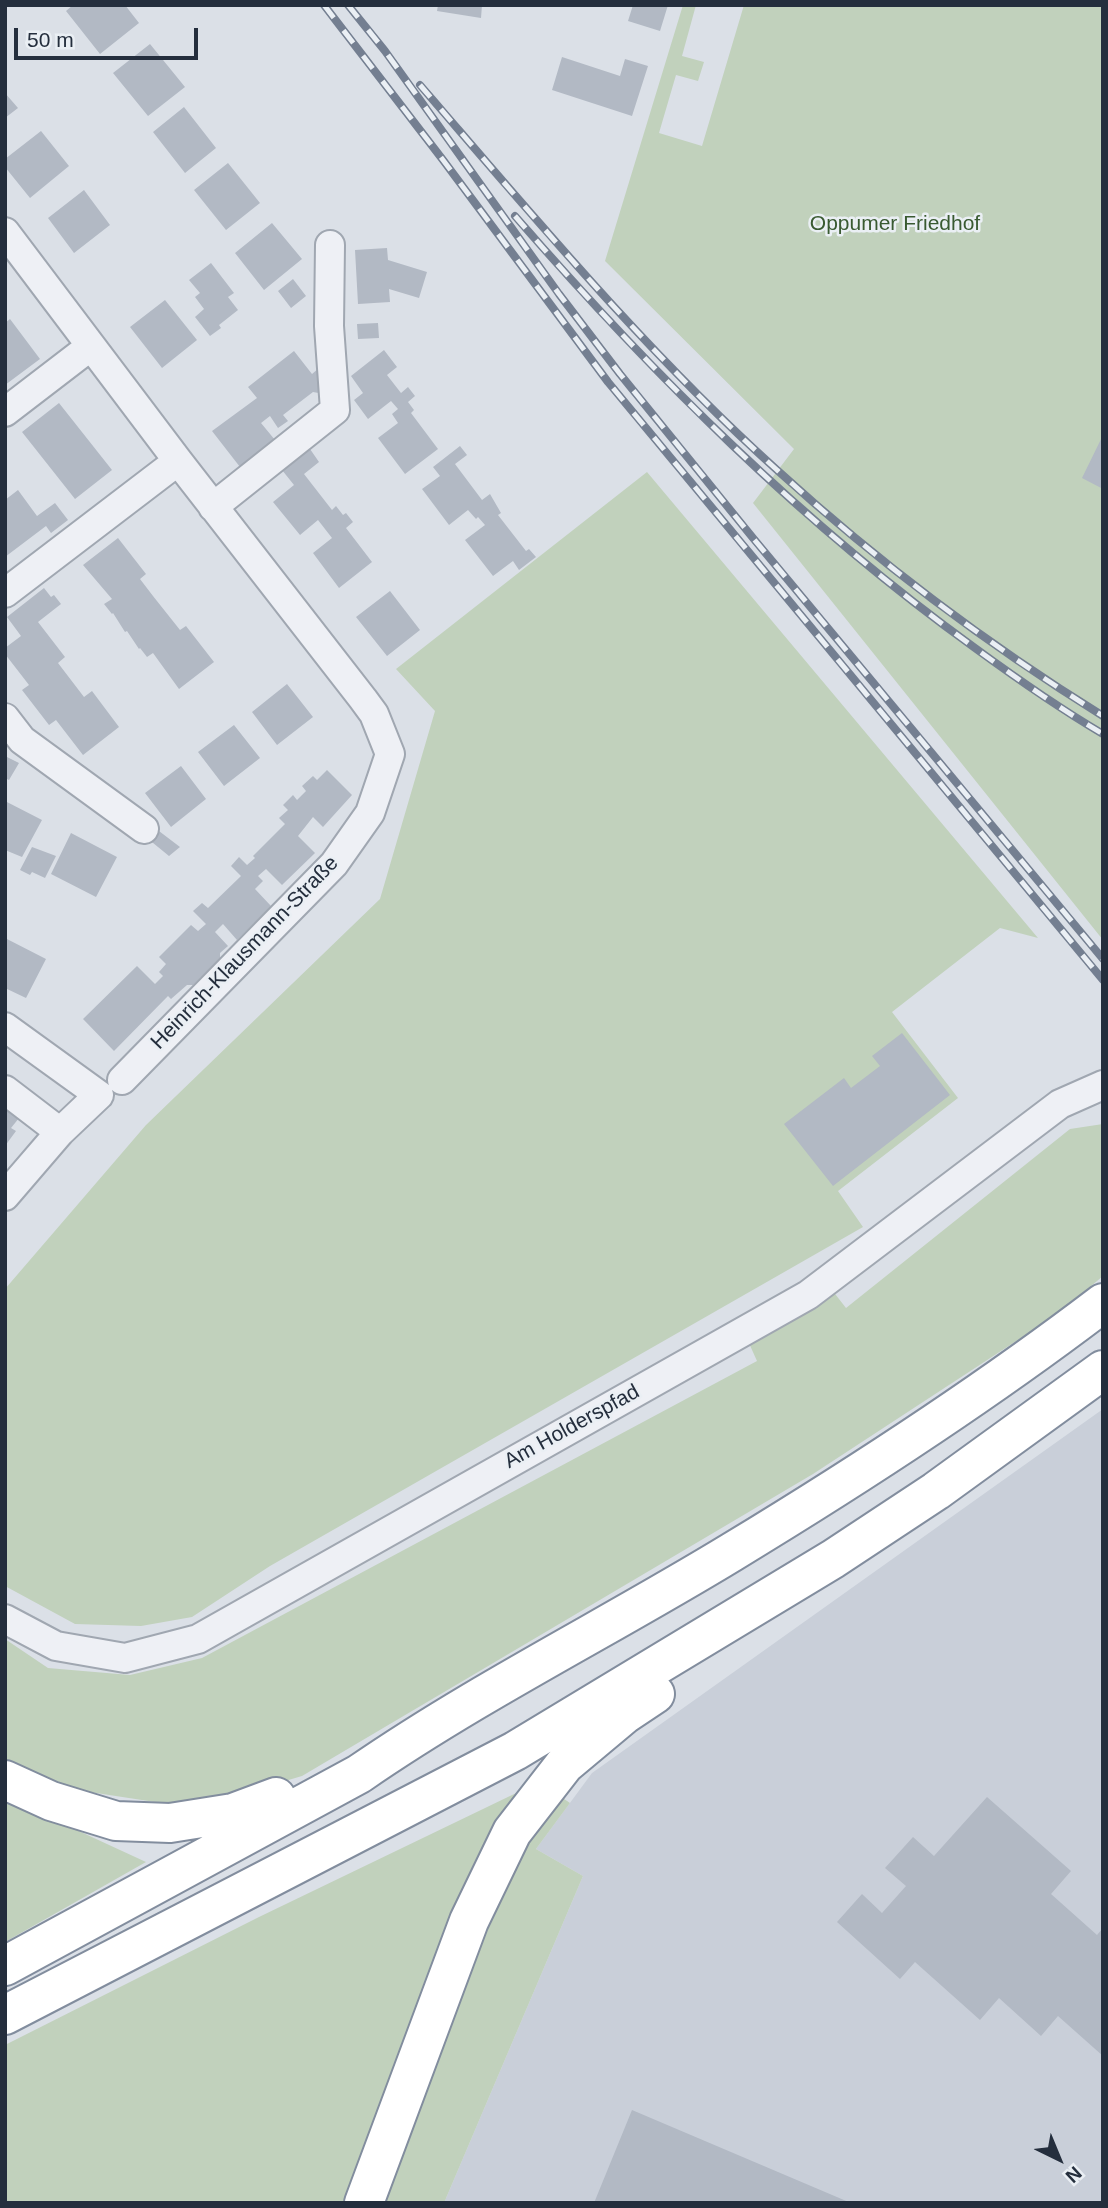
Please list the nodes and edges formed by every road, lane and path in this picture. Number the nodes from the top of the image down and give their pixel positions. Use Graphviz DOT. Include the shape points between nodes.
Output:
graph roads {
  1 [pos="5,232"];
  2 [pos="330,245"];
  3 [pos="91,346"];
  4 [pos="5,412"];
  5 [pos="177,461"];
  6 [pos="214,507"];
  7 [pos="5,593"];
  8 [pos="5,718"];
  9 [pos="144,829"];
  10 [pos="5,1027"];
  11 [pos="1103,1085"];
  12 [pos="111,1087"];
  13 [pos="5,1090"];
  14 [pos="60,1132"];
  15 [pos="5,1196"];
  16 [pos="1103,1303"];
  17 [pos="1103,1370"];
  18 [pos="833,1559"];
  19 [pos="5,1619"];
  20 [pos="412,1737"];
  21 [pos="5,1780"];
  22 [pos="5,1966"];
  23 [pos="5,2015"];
  24 [pos="364,2203"];
  1 -- 3 [label="street, Heinrich-Klausmann-Straße"];
  2 -- 6 [label="street" via="335,410"];
  3 -- 4 [label="street"];
  3 -- 5 [label="street, Heinrich-Klausmann-Straße"];
  5 -- 6 [label="street, Heinrich-Klausmann-Straße"];
  5 -- 7 [label="street"];
  6 -- 12 [label="street, Heinrich-Klausmann-Straße" via="369,706 390,754 370,813 334,864"];
  8 -- 9 [label="street" via="22,740"];
  10 -- 12 [label="street"];
  11 -- 19 [label="street, Am Holderspfad" via="1060,1104 808,1295 198,1639 125,1658 56,1646"];
  12 -- 14 [label="street"];
  13 -- 14 [label="street"];
  14 -- 15 [label="street"];
  16 -- 20 [label="highway" via="928,1427 733,1552"];
  17 -- 18 [label="highway"];
  18 -- 23 [label="highway" via="515,1752"];
  18 -- 24 [label="highway" via="805,1598 625,1714 584,1748 512,1832 469,1921"];
  20 -- 21 [label="highway" via="233,1814 170,1823 116,1821 51,1801"];
  20 -- 22 [label="highway" via="359,1774"];
}
